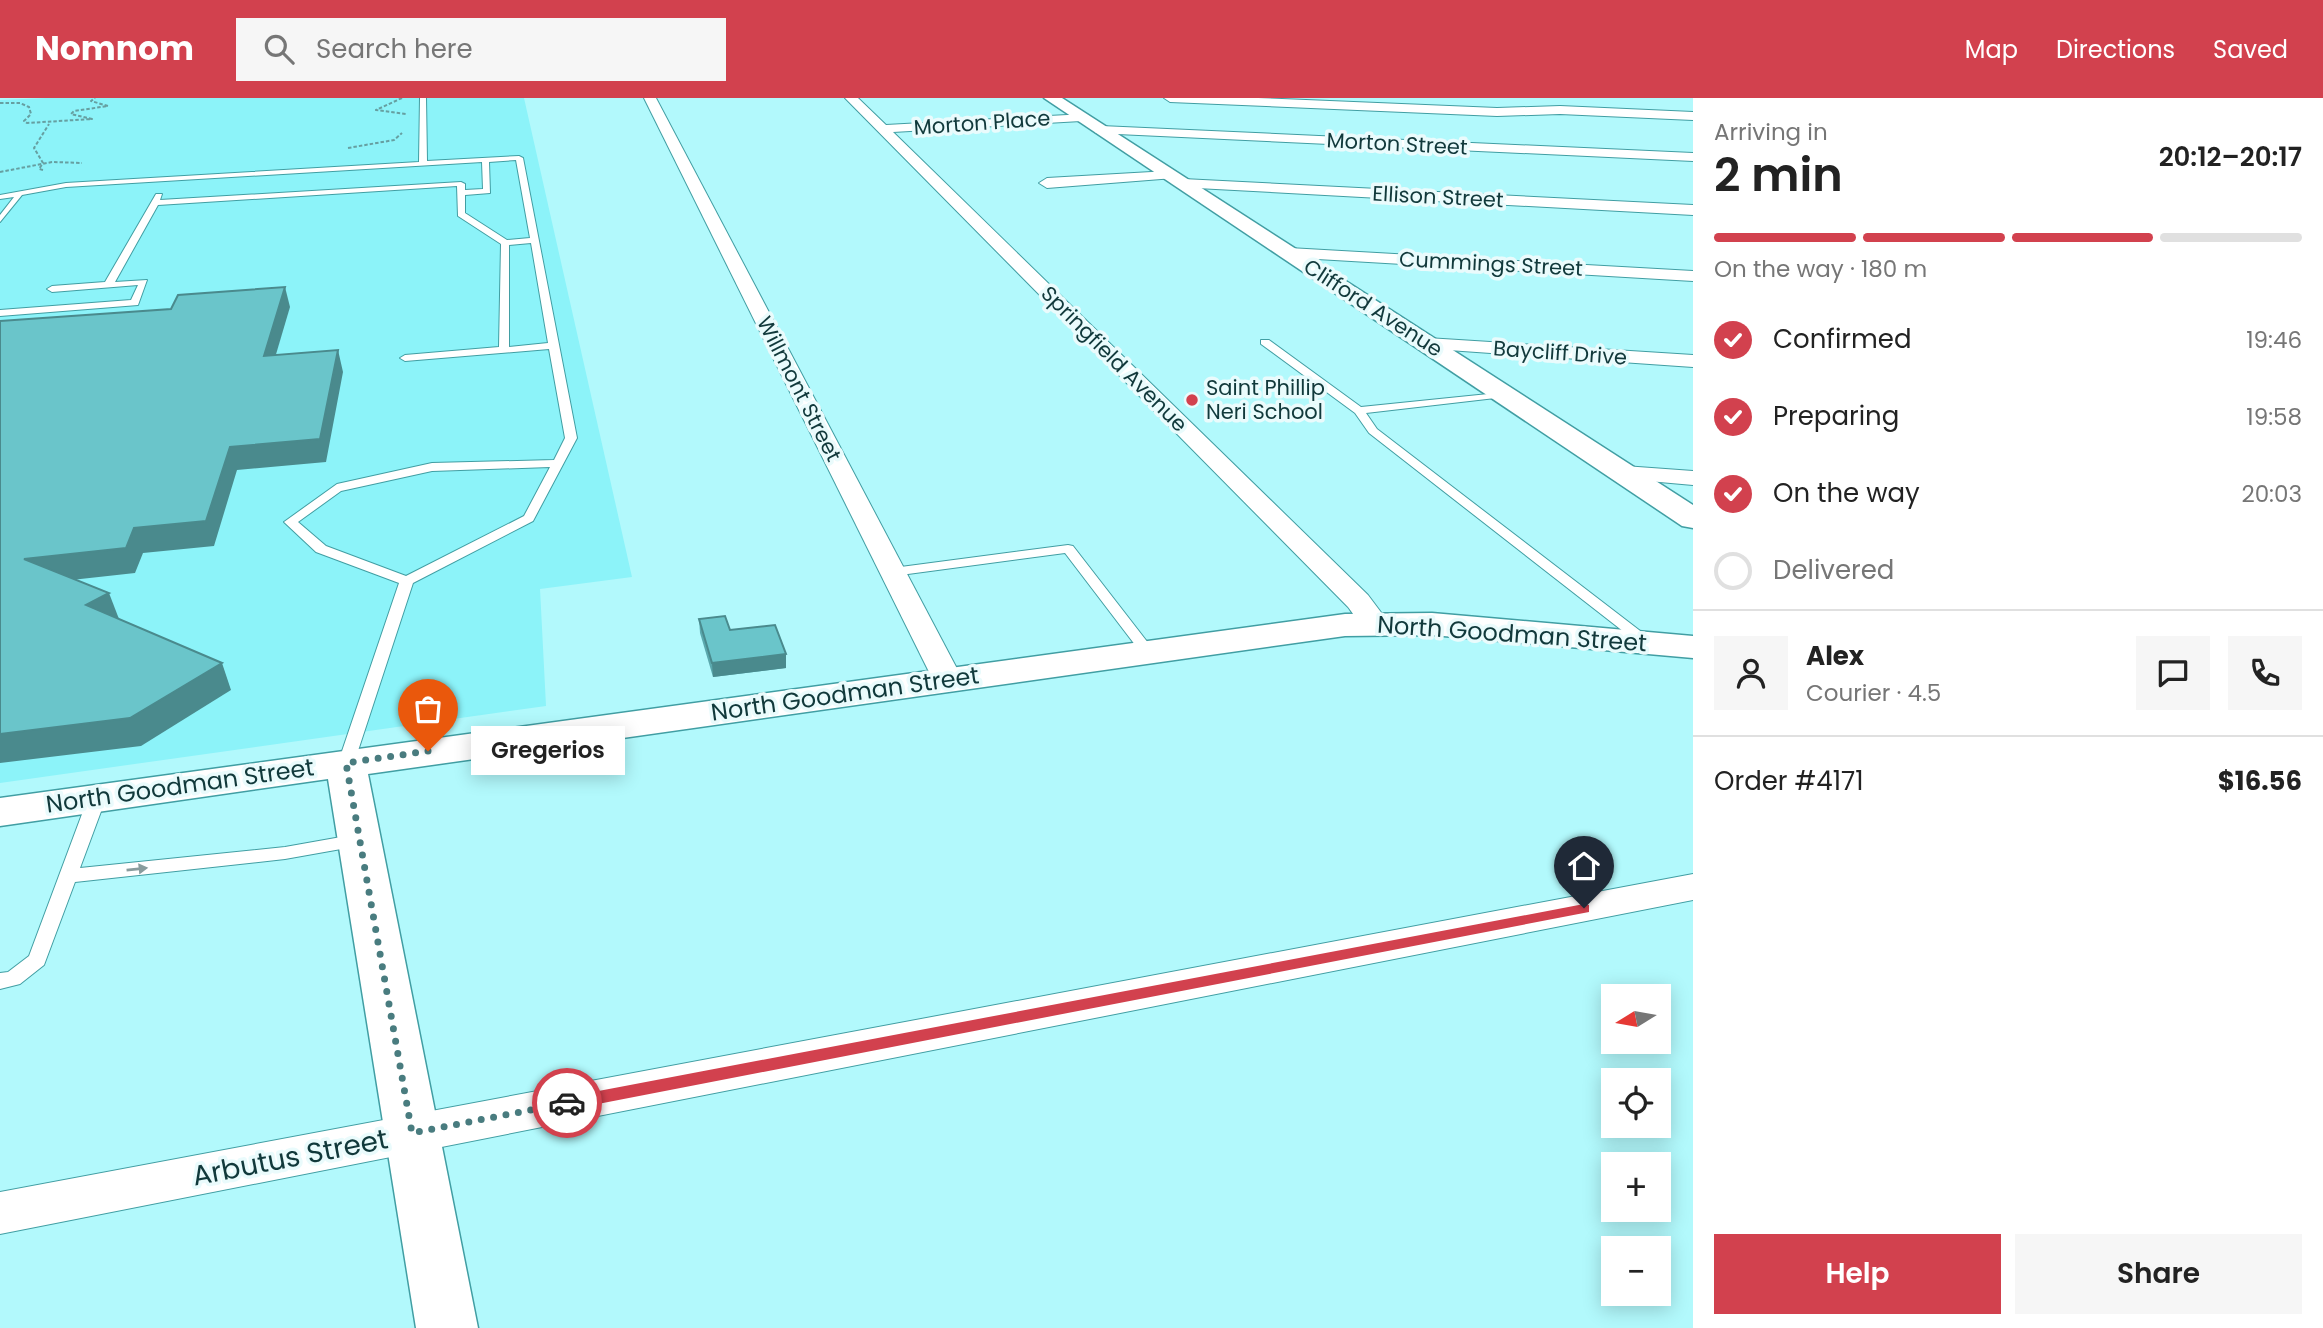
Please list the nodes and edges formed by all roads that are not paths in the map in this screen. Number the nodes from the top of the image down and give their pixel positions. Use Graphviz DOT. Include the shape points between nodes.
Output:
graph roads {
  1 [pos="423,98"];
  2 [pos="650,98"];
  3 [pos="851,98"];
  4 [pos="1052,98"];
  5 [pos="1170,98"];
  6 [pos="1450,98"];
  7 [pos="1483,111"];
  8 [pos="1693,116"];
  9 [pos="1081,117"];
  10 [pos="1521,127"];
  11 [pos="884,129"];
  12 [pos="1101,130"];
  13 [pos="1546,137"];
  14 [pos="1584,152"];
  15 [pos="1624,154"];
  16 [pos="1693,157"];
  17 [pos="485,160"];
  18 [pos="423,164"];
  19 [pos="1670,172"];
  20 [pos="168,179"];
  21 [pos="1176,179"];
  22 [pos="1047,183"];
  23 [pos="461,193"];
  24 [pos="19,196"];
  25 [pos="0,197"];
  26 [pos="154,203"];
  27 [pos="1693,210"];
  28 [pos="0,220"];
  29 [pos="534,240"];
  30 [pos="505,243"];
  31 [pos="1289,253"];
  32 [pos="1693,276"];
  33 [pos="108,285"];
  34 [pos="51,289"];
  35 [pos="0,313"];
  36 [pos="1265,342"];
  37 [pos="1427,344"];
  38 [pos="554,346"];
  39 [pos="504,350"];
  40 [pos="405,358"];
  41 [pos="1693,361"];
  42 [pos="1504,394"];
  43 [pos="1359,411"];
  44 [pos="558,464"];
  45 [pos="1624,473"];
  46 [pos="1693,478"];
  47 [pos="1693,519"];
  48 [pos="893,572"];
  49 [pos="407,581"];
  50 [pos="1375,623"];
  51 [pos="1647,643"];
  52 [pos="1693,647"];
  53 [pos="1147,652"];
  54 [pos="948,680"];
  55 [pos="346,763"];
  56 [pos="97,798"];
  57 [pos="0,812"];
  58 [pos="360,839"];
  59 [pos="69,876"];
  60 [pos="1693,887"];
  61 [pos="0,981"];
  62 [pos="412,1133"];
  63 [pos="0,1213"];
  64 [pos="447,1328"];
  1 -- 18 [label="lane"];
  2 -- 48 [label="street, Willmont Street"];
  3 -- 11 [label="street, Springfield Avenue"];
  4 -- 9 [label="main road, Clifford Avenue"];
  5 -- 7 [label="street"];
  6 -- 7 [label="street"];
  7 -- 8 [label="street"];
  7 -- 10 [label="street"];
  9 -- 11 [label="street, Morton Place"];
  9 -- 12 [label="main road, Clifford Avenue"];
  11 -- 50 [label="street, Springfield Avenue"];
  12 -- 14 [label="street, Morton Street"];
  12 -- 21 [label="main road, Clifford Avenue"];
  13 -- 14 [label="street"];
  14 -- 15 [label="street, Morton Street"];
  15 -- 16 [label="street, Morton Street"];
  15 -- 19 [label="street"];
  17 -- 18 [label="lane"];
  17 -- 23 [label="lane" via="487,191"];
  17 -- 29 [label="lane" via="519,158"];
  18 -- 20 [label="lane"];
  20 -- 24 [label="lane" via="66,185"];
  20 -- 26 [label="lane"];
  21 -- 22 [label="street, Ellison Street"];
  21 -- 27 [label="street, Ellison Street"];
  21 -- 31 [label="main road, Clifford Avenue"];
  23 -- 26 [label="lane" via="461,184"];
  23 -- 30 [label="lane" via="461,214"];
  24 -- 25 [label="lane"];
  24 -- 28 [label="lane"];
  26 -- 33 [label="lane"];
  29 -- 30 [label="lane"];
  29 -- 38 [label="lane"];
  30 -- 39 [label="lane"];
  31 -- 32 [label="street, Cummings Street"];
  31 -- 37 [label="main road, Clifford Avenue"];
  33 -- 34 [label="lane"];
  33 -- 35 [label="lane" via="144,282 135,303"];
  36 -- 43 [label="lane"];
  37 -- 41 [label="street, Baycliff Drive"];
  37 -- 42 [label="main road, Clifford Avenue"];
  38 -- 39 [label="lane"];
  38 -- 44 [label="lane" via="571,438"];
  39 -- 40 [label="lane"];
  42 -- 43 [label="lane"];
  42 -- 45 [label="main road, Clifford Avenue"];
  43 -- 51 [label="lane" via="1373,431"];
  44 -- 49 [label="lane" via="529,519"];
  44 -- 49 [label="lane" via="432,467 337,488 290,522 321,549"];
  45 -- 46 [label="street"];
  45 -- 47 [label="main road, Clifford Avenue"];
  48 -- 53 [label="lane" via="1068,549"];
  48 -- 54 [label="street, Willmont Street"];
  49 -- 55 [label="lane"];
  50 -- 51 [label="main road, North Goodman Street" via="1469,626"];
  50 -- 53 [label="main road, North Goodman Street"];
  51 -- 52 [label="main road, North Goodman Street"];
  53 -- 54 [label="main road, North Goodman Street"];
  54 -- 55 [label="main road, North Goodman Street"];
  55 -- 56 [label="main road, North Goodman Street"];
  55 -- 58 [label="main road"];
  56 -- 57 [label="main road, North Goodman Street"];
  56 -- 59 [label="lane"];
  59 -- 58 [label="lane, one-way" via="285,853"];
  58 -- 62 [label="main road"];
  59 -- 61 [label="lane" via="37,960 13,979"];
  60 -- 62 [label="street, Arbutus Street"];
  62 -- 63 [label="street, Arbutus Street"];
  62 -- 64 [label="main road"];
}
